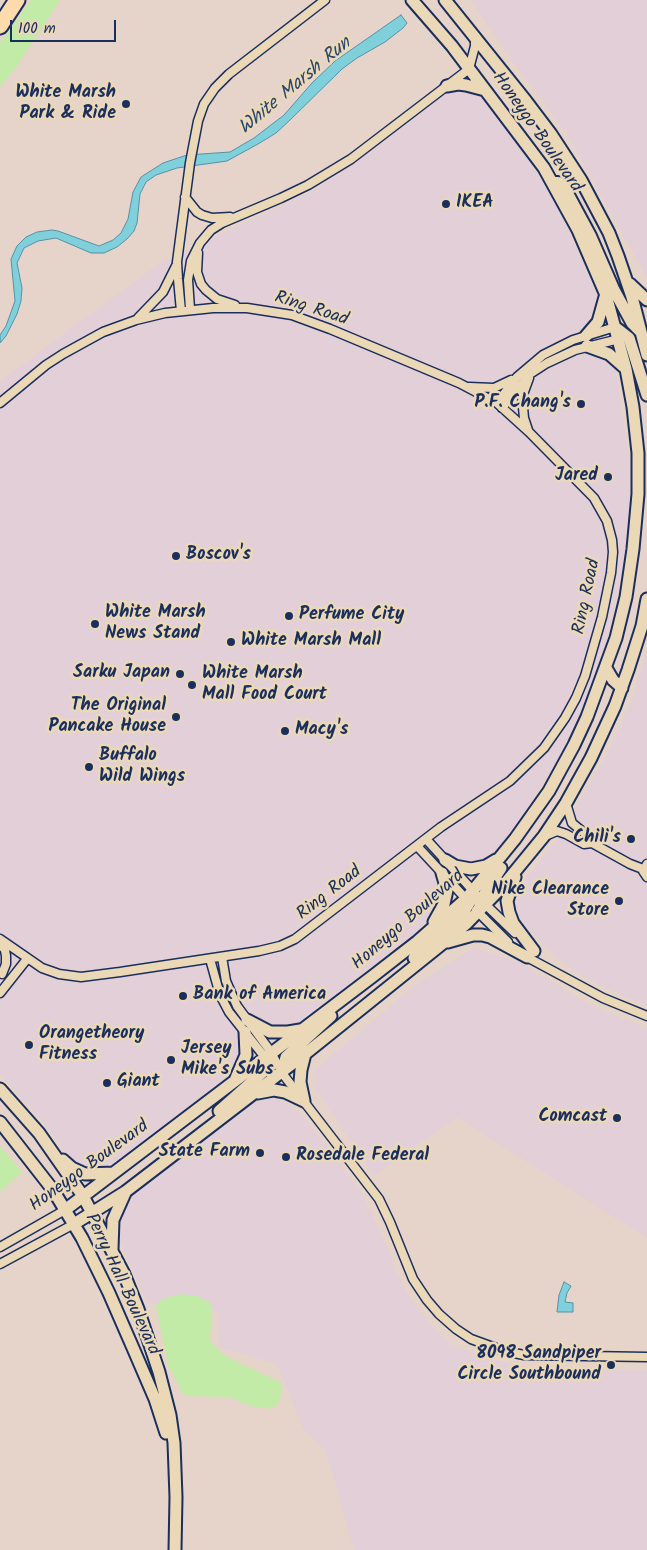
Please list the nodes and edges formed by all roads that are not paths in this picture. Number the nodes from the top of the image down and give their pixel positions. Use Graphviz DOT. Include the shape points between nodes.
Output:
graph roads {
  1 [pos="17,0"];
  2 [pos="325,0"];
  3 [pos="412,0"];
  4 [pos="447,2"];
  5 [pos="0,26"];
  6 [pos="475,36"];
  7 [pos="469,69"];
  8 [pos="447,86"];
  9 [pos="485,90"];
  10 [pos="552,182"];
  11 [pos="185,197"];
  12 [pos="237,216"];
  13 [pos="200,243"];
  14 [pos="177,262"];
  15 [pos="626,279"];
  16 [pos="606,295"];
  17 [pos="647,300"];
  18 [pos="247,308"];
  19 [pos="190,309"];
  20 [pos="182,311"];
  21 [pos="136,320"];
  22 [pos="639,320"];
  23 [pos="645,334"];
  24 [pos="621,335"];
  25 [pos="587,341"];
  26 [pos="647,355"];
  27 [pos="626,369"];
  28 [pos="530,374"];
  29 [pos="517,377"];
  30 [pos="468,387"];
  31 [pos="647,395"];
  32 [pos="0,403"];
  33 [pos="499,405"];
  34 [pos="529,432"];
  35 [pos="647,599"];
  36 [pos="606,668"];
  37 [pos="622,688"];
  38 [pos="566,803"];
  39 [pos="534,813"];
  40 [pos="544,836"];
  41 [pos="426,839"];
  42 [pos="592,843"];
  43 [pos="417,846"];
  44 [pos="502,857"];
  45 [pos="445,860"];
  46 [pos="520,865"];
  47 [pos="645,866"];
  48 [pos="442,873"];
  49 [pos="647,877"];
  50 [pos="469,898"];
  51 [pos="482,906"];
  52 [pos="429,931"];
  53 [pos="0,940"];
  54 [pos="0,944"];
  55 [pos="442,944"];
  56 [pos="18,953"];
  57 [pos="530,954"];
  58 [pos="222,956"];
  59 [pos="27,959"];
  60 [pos="210,959"];
  61 [pos="388,964"];
  62 [pos="1,975"];
  63 [pos="399,979"];
  64 [pos="0,993"];
  65 [pos="647,1016"];
  66 [pos="246,1026"];
  67 [pos="304,1029"];
  68 [pos="306,1054"];
  69 [pos="268,1057"];
  70 [pos="282,1073"];
  71 [pos="236,1080"];
  72 [pos="0,1090"];
  73 [pos="253,1094"];
  74 [pos="304,1101"];
  75 [pos="0,1122"];
  76 [pos="193,1140"];
  77 [pos="53,1151"];
  78 [pos="114,1173"];
  79 [pos="125,1192"];
  80 [pos="83,1196"];
  81 [pos="65,1210"];
  82 [pos="92,1212"];
  83 [pos="74,1224"];
  84 [pos="0,1247"];
  85 [pos="112,1251"];
  86 [pos="0,1264"];
  87 [pos="647,1357"];
  88 [pos="175,1481"];
  89 [pos="176,1550"];
  1 -- 5 [label="highway"];
  2 -- 11 [label="street" via="221,81 208,97 194,142"];
  3 -- 7 [label="main road, Honeygo Boulevard"];
  4 -- 6 [label="main road, Honeygo Boulevard"];
  6 -- 7 [label="street"];
  6 -- 15 [label="main road, Honeygo Boulevard" via="551,134 581,180 609,233"];
  7 -- 8 [label="street"];
  7 -- 9 [label="main road, Honeygo Boulevard"];
  8 -- 9 [label="main road" via="466,84"];
  8 -- 12 [label="street" via="338,168 281,198"];
  9 -- 10 [label="main road, Honeygo Boulevard"];
  10 -- 16 [label="main road, Honeygo Boulevard" via="585,244"];
  10 -- 22 [label="main road" via="562,183 614,290"];
  11 -- 12 [label="street" via="197,212 207,217"];
  11 -- 14 [label="street"];
  12 -- 13 [label="street" via="217,226"];
  13 -- 18 [label="street" via="197,272 201,284 217,299"];
  13 -- 19 [label="street" via="188,280"];
  14 -- 20 [label="street"];
  14 -- 21 [label="street" via="164,292"];
  15 -- 17 [label="main road"];
  15 -- 22 [label="main road, Honeygo Boulevard"];
  16 -- 24 [label="main road, Honeygo Boulevard"];
  16 -- 25 [label="main road" via="601,316"];
  18 -- 19 [label="street, Ring Road"];
  18 -- 30 [label="street, Ring Road" via="320,325"];
  19 -- 20 [label="street, Ring Road"];
  20 -- 21 [label="street, Ring Road"];
  21 -- 32 [label="street, Ring Road" via="71,348"];
  22 -- 23 [label="main road, Honeygo Boulevard"];
  22 -- 24 [label="main road"];
  23 -- 24 [label="main road"];
  23 -- 26 [label="main road, Honeygo Boulevard"];
  24 -- 25 [label="street"];
  24 -- 25 [label="street"];
  24 -- 27 [label="main road, Honeygo Boulevard"];
  24 -- 31 [label="main road"];
  25 -- 27 [label="main road"];
  25 -- 28 [label="street"];
  25 -- 29 [label="street" via="551,350"];
  27 -- 36 [label="main road, Honeygo Boulevard" via="636,432 638,494 629,582"];
  28 -- 33 [label="street"];
  28 -- 34 [label="street" via="522,397"];
  29 -- 30 [label="street" via="494,388"];
  29 -- 33 [label="street"];
  30 -- 33 [label="street, Ring Road"];
  33 -- 34 [label="street, Ring Road"];
  34 -- 41 [label="street, Ring Road" via="590,492 607,521 612,540 612,562 602,617 580,687 565,718 536,757 510,781"];
  35 -- 37 [label="main road, Honeygo Boulevard"];
  36 -- 37 [label="main road"];
  36 -- 39 [label="main road, Honeygo Boulevard" via="574,745"];
  37 -- 38 [label="main road, Honeygo Boulevard" via="603,735"];
  38 -- 40 [label="main road, Honeygo Boulevard"];
  38 -- 42 [label="street" via="572,823"];
  39 -- 44 [label="main road, Honeygo Boulevard"];
  39 -- 51 [label="main road" via="486,891"];
  40 -- 42 [label="street" via="557,831 584,844"];
  40 -- 46 [label="main road, Honeygo Boulevard"];
  41 -- 43 [label="street, Ring Road"];
  41 -- 45 [label="street"];
  42 -- 47 [label="street" via="630,864"];
  43 -- 48 [label="street"];
  43 -- 58 [label="street, Ring Road" via="295,939 268,949"];
  44 -- 45 [label="main road" via="486,866 471,869"];
  44 -- 50 [label="main road, Honeygo Boulevard"];
  45 -- 50 [label="street"];
  46 -- 51 [label="main road, Honeygo Boulevard"];
  46 -- 57 [label="main road" via="507,901 513,923"];
  47 -- 49 [label="street" via="643,873"];
  48 -- 50 [label="street"];
  48 -- 52 [label="main road" via="446,890 444,904"];
  50 -- 51 [label="street"];
  50 -- 51 [label="street"];
  50 -- 52 [label="main road, Honeygo Boulevard"];
  50 -- 63 [label="main road" via="409,963"];
  51 -- 55 [label="main road, Honeygo Boulevard"];
  51 -- 57 [label="street"];
  51 -- 57 [label="street" via="502,937"];
  52 -- 61 [label="main road, Honeygo Boulevard"];
  53 -- 56 [label="street, Ring Road"];
  54 -- 62 [label="street" via="6,956"];
  55 -- 57 [label="main road" via="461,937 482,935"];
  55 -- 63 [label="main road, Honeygo Boulevard"];
  56 -- 59 [label="street, Ring Road"];
  56 -- 62 [label="street"];
  57 -- 65 [label="street" via="603,998"];
  58 -- 60 [label="street, Ring Road"];
  58 -- 66 [label="street" via="226,981"];
  59 -- 60 [label="street, Ring Road" via="51,972 81,977"];
  59 -- 64 [label="street"];
  60 -- 66 [label="street" via="220,995 229,1012"];
  61 -- 67 [label="main road, Honeygo Boulevard"];
  61 -- 70 [label="main road" via="286,1057"];
  63 -- 68 [label="main road, Honeygo Boulevard"];
  66 -- 67 [label="main road" via="270,1032"];
  66 -- 69 [label="street"];
  66 -- 69 [label="street"];
  66 -- 71 [label="main road" via="246,1055"];
  67 -- 69 [label="main road, Honeygo Boulevard"];
  68 -- 70 [label="main road, Honeygo Boulevard"];
  68 -- 74 [label="main road" via="300,1082"];
  69 -- 70 [label="street"];
  69 -- 71 [label="main road, Honeygo Boulevard"];
  69 -- 76 [label="main road" via="264,1071 211,1119"];
  70 -- 73 [label="main road, Honeygo Boulevard"];
  70 -- 74 [label="street"];
  71 -- 78 [label="main road, Honeygo Boulevard"];
  72 -- 77 [label="main road, Perry Hall Boulevard"];
  73 -- 74 [label="main road" via="274,1090"];
  73 -- 76 [label="main road, Honeygo Boulevard"];
  74 -- 87 [label="street" via="379,1199 413,1279 439,1314 456,1329 471,1339 524,1355"];
  75 -- 81 [label="main road, Perry Hall Boulevard"];
  76 -- 79 [label="main road, Honeygo Boulevard"];
  77 -- 78 [label="main road" via="72,1168 85,1174"];
  77 -- 80 [label="main road, Perry Hall Boulevard"];
  78 -- 80 [label="main road, Honeygo Boulevard"];
  79 -- 82 [label="main road, Honeygo Boulevard"];
  79 -- 85 [label="main road" via="113,1220"];
  80 -- 81 [label="main road, Honeygo Boulevard"];
  80 -- 82 [label="main road, Perry Hall Boulevard"];
  81 -- 83 [label="main road, Perry Hall Boulevard"];
  81 -- 84 [label="street, Honeygo Boulevard"];
  82 -- 83 [label="main road, Honeygo Boulevard"];
  82 -- 85 [label="main road, Perry Hall Boulevard"];
  83 -- 86 [label="street, Honeygo Boulevard"];
  83 -- 88 [label="main road, Perry Hall Boulevard" via="109,1293 155,1399 169,1444"];
  85 -- 88 [label="main road, Perry Hall Boulevard" via="138,1309 159,1372 170,1415"];
  88 -- 89 [label="main road, Perry Hall Boulevard"];
}
